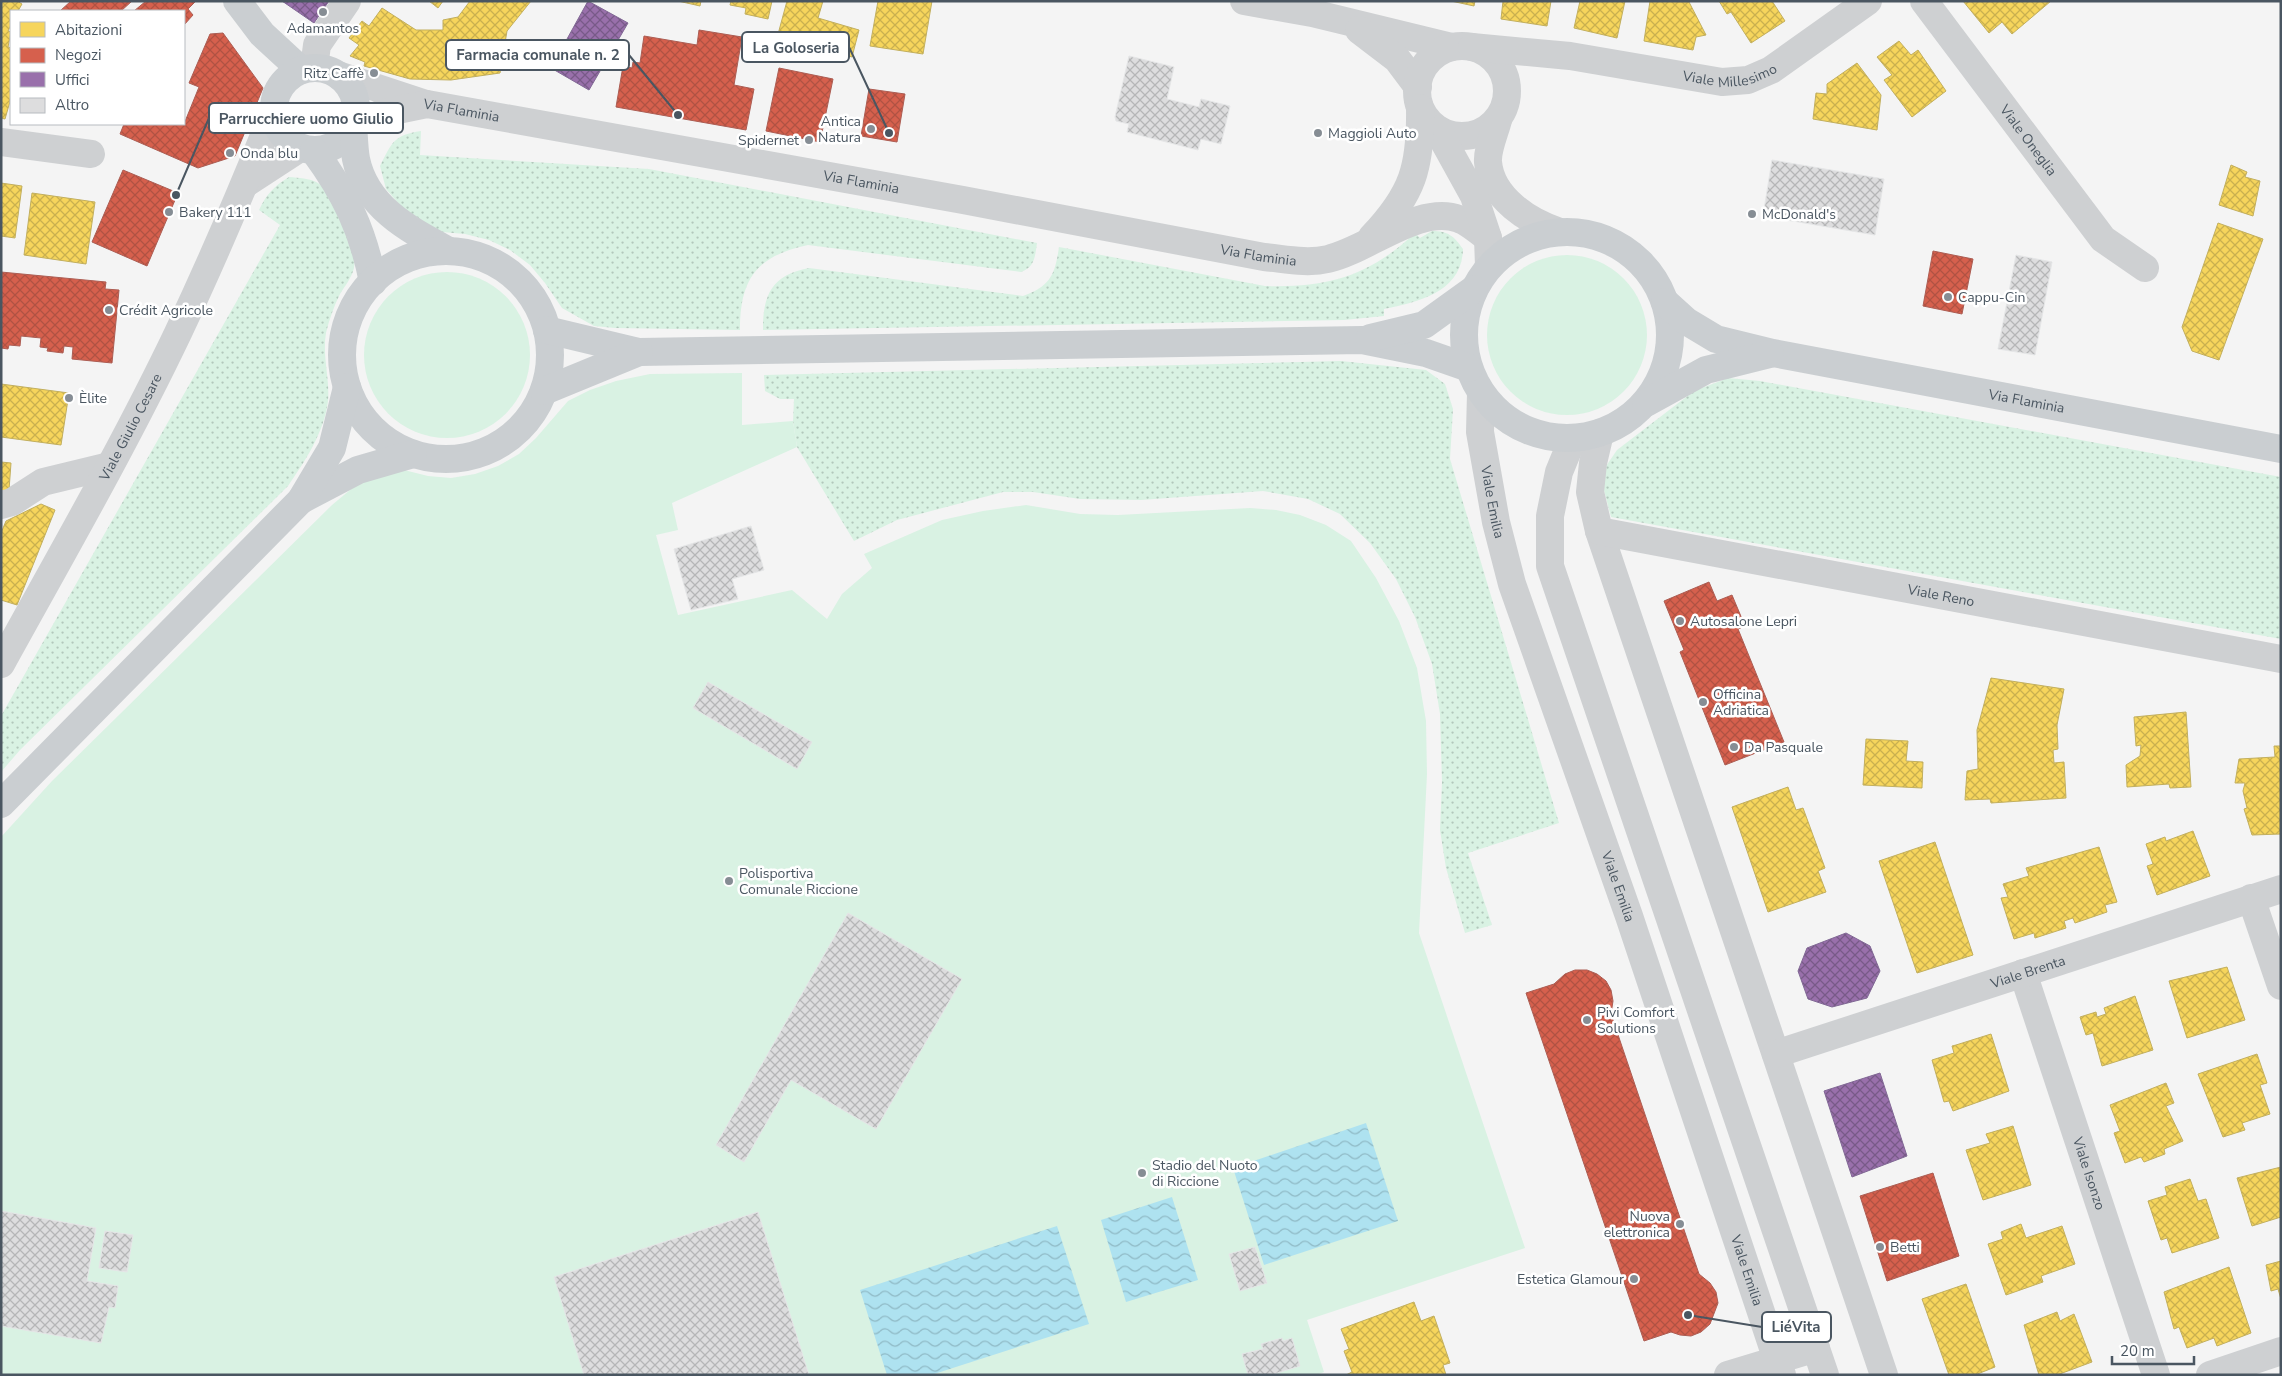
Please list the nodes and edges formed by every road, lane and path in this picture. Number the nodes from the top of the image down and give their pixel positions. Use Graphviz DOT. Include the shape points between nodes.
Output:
graph roads {
  1 [pos="237,1"];
  2 [pos="347,1"];
  3 [pos="1244,1"];
  4 [pos="1868,1"];
  5 [pos="1924,1"];
  6 [pos="1313,7"];
  7 [pos="1348,22"];
  8 [pos="262,34"];
  9 [pos="1462,47"];
  10 [pos="1570,56"];
  11 [pos="318,71"];
  12 [pos="1508,90"];
  13 [pos="276,101"];
  14 [pos="427,104"];
  15 [pos="1425,108"];
  16 [pos="1498,120"];
  17 [pos="353,124"];
  18 [pos="1,142"];
  19 [pos="307,149"];
  20 [pos="91,154"];
  21 [pos="245,184"];
  22 [pos="1560,232"];
  23 [pos="1488,238"];
  24 [pos="1366,243"];
  25 [pos="449,251"];
  26 [pos="1490,266"];
  27 [pos="2145,268"];
  28 [pos="372,282"];
  29 [pos="1474,289"];
  30 [pos="1665,302"];
  31 [pos="547,330"];
  32 [pos="1362,340"];
  33 [pos="640,352"];
  34 [pos="1773,353"];
  35 [pos="1469,368"];
  36 [pos="347,387"];
  37 [pos="544,391"];
  38 [pos="1481,392"];
  39 [pos="1644,404"];
  40 [pos="1600,434"];
  41 [pos="1573,438"];
  42 [pos="2281,450"];
  43 [pos="413,454"];
  44 [pos="109,466"];
  45 [pos="301,500"];
  46 [pos="1,504"];
  47 [pos="1599,531"];
  48 [pos="2281,659"];
  49 [pos="1,664"];
  50 [pos="1,804"];
  51 [pos="2281,889"];
  52 [pos="2251,898"];
  53 [pos="2023,973"];
  54 [pos="2281,986"];
  55 [pos="1776,1054"];
  56 [pos="1816,1348"];
  57 [pos="2281,1351"];
  58 [pos="1780,1367"];
  59 [pos="1728,1375"];
  60 [pos="1825,1375"];
  61 [pos="1884,1375"];
  62 [pos="2156,1375"];
  63 [pos="2210,1375"];
  1 -- 8 [label="main road"];
  2 -- 11 [label="street" via="317,45"];
  3 -- 6 [label="street, Viale Millesimo"];
  4 -- 10 [label="street, Viale Millesimo" via="1771,70 1748,80 1722,82"];
  5 -- 27 [label="street, Viale Oneglia" via="2103,239"];
  6 -- 7 [label="street, Viale Millesimo"];
  7 -- 9 [label="street, Viale Millesimo"];
  7 -- 15 [label="street, Viale Millesimo" via="1397,59"];
  8 -- 11 [label="main road"];
  8 -- 13 [label="main road"];
  9 -- 10 [label="street, Viale Millesimo"];
  9 -- 12 [label="street" via="1486,53 1497,62"];
  9 -- 15 [label="street" via="1439,52 1421,74"];
  10 -- 12 [label="street, Viale Millesimo" via="1528,67"];
  11 -- 13 [label="main road" via="288,78"];
  11 -- 14 [label="street"];
  11 -- 17 [label="main road" via="348,84 356,111"];
  12 -- 16 [label="street"];
  13 -- 19 [label="main road" via="276,123 281,133"];
  13 -- 21 [label="street, Viale Giulio Cesare"];
  14 -- 17 [label="street, Via Flaminia" via="383,113"];
  14 -- 24 [label="street, Via Flaminia" via="1264,257 1308,262 1329,259"];
  15 -- 16 [label="street" via="1449,135 1469,136 1488,129"];
  15 -- 23 [label="street, Viale Millesimo" via="1474,196"];
  15 -- 24 [label="street, Via Flaminia" via="1421,144 1409,188 1397,208"];
  16 -- 22 [label="street" via="1488,161 1497,190 1515,208"];
  17 -- 19 [label="main road" via="338,144 326,149"];
  17 -- 25 [label="main road" via="356,159 362,178 386,212 403,226"];
  18 -- 20 [label="street"];
  19 -- 21 [label="street"];
  19 -- 28 [label="main road" via="341,190 360,230"];
  21 -- 44 [label="street, Viale Giulio Cesare" via="177,334"];
  22 -- 26 [label="main road" via="1534,237 1510,249"];
  22 -- 30 [label="main road" via="1588,233 1613,242 1635,257 1653,278"];
  23 -- 24 [label="street, Via Flaminia" via="1461,219 1440,214 1419,219"];
  23 -- 26 [label="street, Viale Millesimo"];
  25 -- 28 [label="main road" via="407,259"];
  25 -- 31 [label="main road" via="472,254 512,274 532,296"];
  26 -- 29 [label="main road"];
  28 -- 36 [label="main road" via="349,320 343,342"];
  29 -- 32 [label="main road" via="1424,326"];
  29 -- 35 [label="main road" via="1465,324 1464,342"];
  30 -- 34 [label="main road, Via Flaminia" via="1686,321 1716,339"];
  30 -- 39 [label="main road" via="1670,328 1668,355 1659,381"];
  31 -- 33 [label="main road"];
  31 -- 37 [label="main road" via="550,357"];
  32 -- 33 [label="main road"];
  32 -- 35 [label="main road" via="1426,353"];
  33 -- 37 [label="main road"];
  34 -- 39 [label="main road, Via Flaminia" via="1706,370"];
  34 -- 42 [label="main road, Via Flaminia"];
  35 -- 38 [label="main road"];
  36 -- 43 [label="main road" via="372,428"];
  36 -- 45 [label="main road" via="332,448"];
  37 -- 43 [label="main road" via="523,425 491,449 453,459"];
  38 -- 41 [label="main road" via="1498,413 1521,428 1546,437"];
  38 -- 58 [label="street, Viale Emilia" via="1482,441 1496,522 1512,584 1630,916"];
  39 -- 40 [label="main road" via="1624,422"];
  40 -- 41 [label="main road"];
  40 -- 47 [label="street" via="1590,492"];
  41 -- 56 [label="street" via="1559,472 1550,516 1550,566"];
  43 -- 45 [label="main road" via="358,470"];
  44 -- 46 [label="street" via="43,482 12,502"];
  44 -- 49 [label="street, Viale Giulio Cesare"];
  45 -- 50 [label="main road"];
  47 -- 48 [label="street, Viale Reno"];
  47 -- 55 [label="street"];
  51 -- 52 [label="street, Viale Brenta"];
  52 -- 53 [label="street, Viale Brenta"];
  52 -- 54 [label="street"];
  53 -- 55 [label="street, Viale Brenta"];
  53 -- 62 [label="street, Viale Isonzo"];
  55 -- 61 [label="street"];
  56 -- 58 [label="street"];
  56 -- 60 [label="street"];
  57 -- 63 [label="street"];
  58 -- 59 [label="street"];
}
